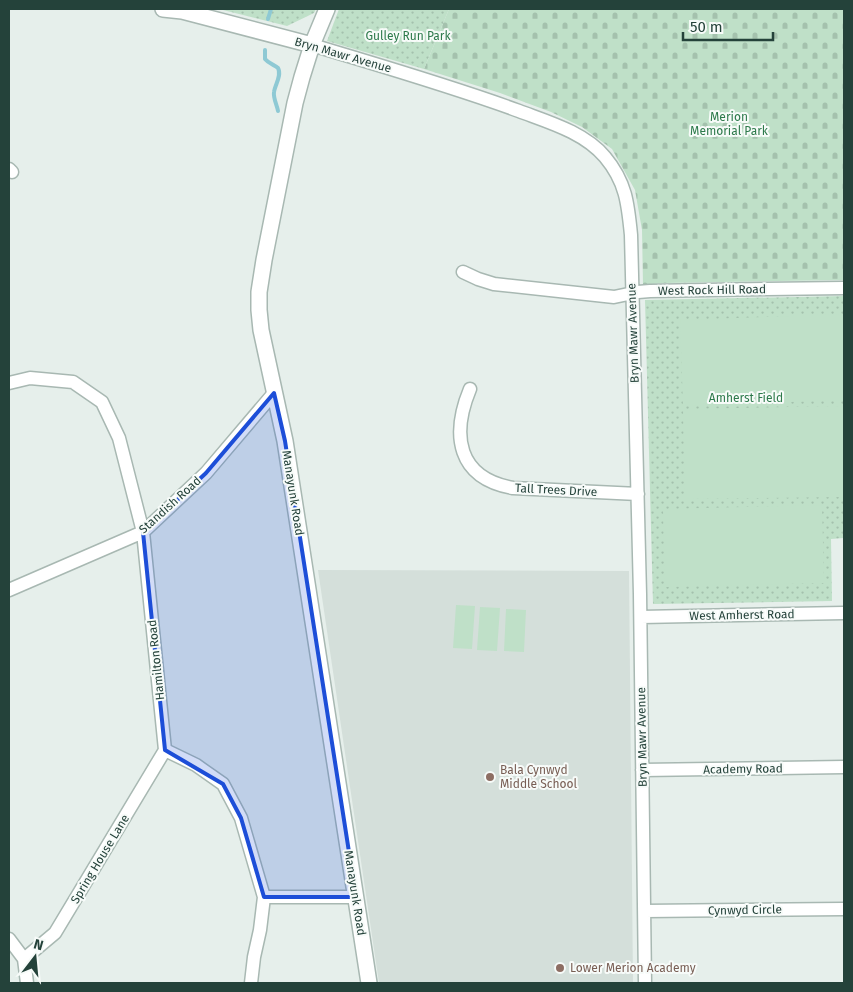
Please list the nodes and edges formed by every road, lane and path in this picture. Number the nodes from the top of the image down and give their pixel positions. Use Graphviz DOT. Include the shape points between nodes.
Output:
graph roads {
  1 [pos="163,9"];
  2 [pos="327,9"];
  3 [pos="312,45"];
  4 [pos="463,272"];
  5 [pos="844,288"];
  6 [pos="632,294"];
  7 [pos="9,382"];
  8 [pos="470,389"];
  9 [pos="274,393"];
  10 [pos="638,494"];
  11 [pos="143,532"];
  12 [pos="9,590"];
  13 [pos="844,613"];
  14 [pos="641,617"];
  15 [pos="165,750"];
  16 [pos="844,767"];
  17 [pos="642,770"];
  18 [pos="264,897"];
  19 [pos="356,898"];
  20 [pos="844,909"];
  21 [pos="645,911"];
  22 [pos="9,939"];
  23 [pos="24,959"];
  24 [pos="27,983"];
  25 [pos="251,983"];
  26 [pos="370,983"];
  27 [pos="645,983"];
  1 -- 3 [label="street, Bryn Mawr Avenue" via="182,11"];
  2 -- 3 [label="street, Manayunk Road"];
  3 -- 6 [label="street, Bryn Mawr Avenue" via="500,104 573,133 596,148 614,168 626,193 631,235"];
  3 -- 9 [label="street, Manayunk Road" via="289,130 261,276 261,330"];
  4 -- 6 [label="street, West Rock Hill Road" via="494,284 614,297"];
  5 -- 6 [label="street, West Rock Hill Road"];
  6 -- 10 [label="street, Bryn Mawr Avenue"];
  7 -- 11 [label="street, Hamilton Road" via="30,378 73,382 102,402 119,438"];
  8 -- 10 [label="street, Tall Trees Drive" via="460,425 462,447 471,466 489,481 513,488"];
  9 -- 11 [label="street, Standish Road" via="206,473"];
  9 -- 19 [label="street, Manayunk Road"];
  10 -- 14 [label="street, Bryn Mawr Avenue"];
  11 -- 12 [label="street, Standish Road"];
  11 -- 15 [label="street, Hamilton Road"];
  13 -- 14 [label="street, West Amherst Road"];
  14 -- 17 [label="street, Bryn Mawr Avenue"];
  15 -- 18 [label="street" via="196,765 223,784 242,818"];
  15 -- 23 [label="street, Spring House Lane" via="55,933"];
  16 -- 17 [label="street, Academy Road"];
  17 -- 21 [label="street, Bryn Mawr Avenue"];
  18 -- 19 [label="street"];
  18 -- 25 [label="street"];
  19 -- 26 [label="street, Manayunk Road"];
  20 -- 21 [label="street, Cynwyd Circle"];
  21 -- 27 [label="street, Bryn Mawr Avenue"];
  22 -- 23 [label="street"];
  23 -- 24 [label="street"];
}
